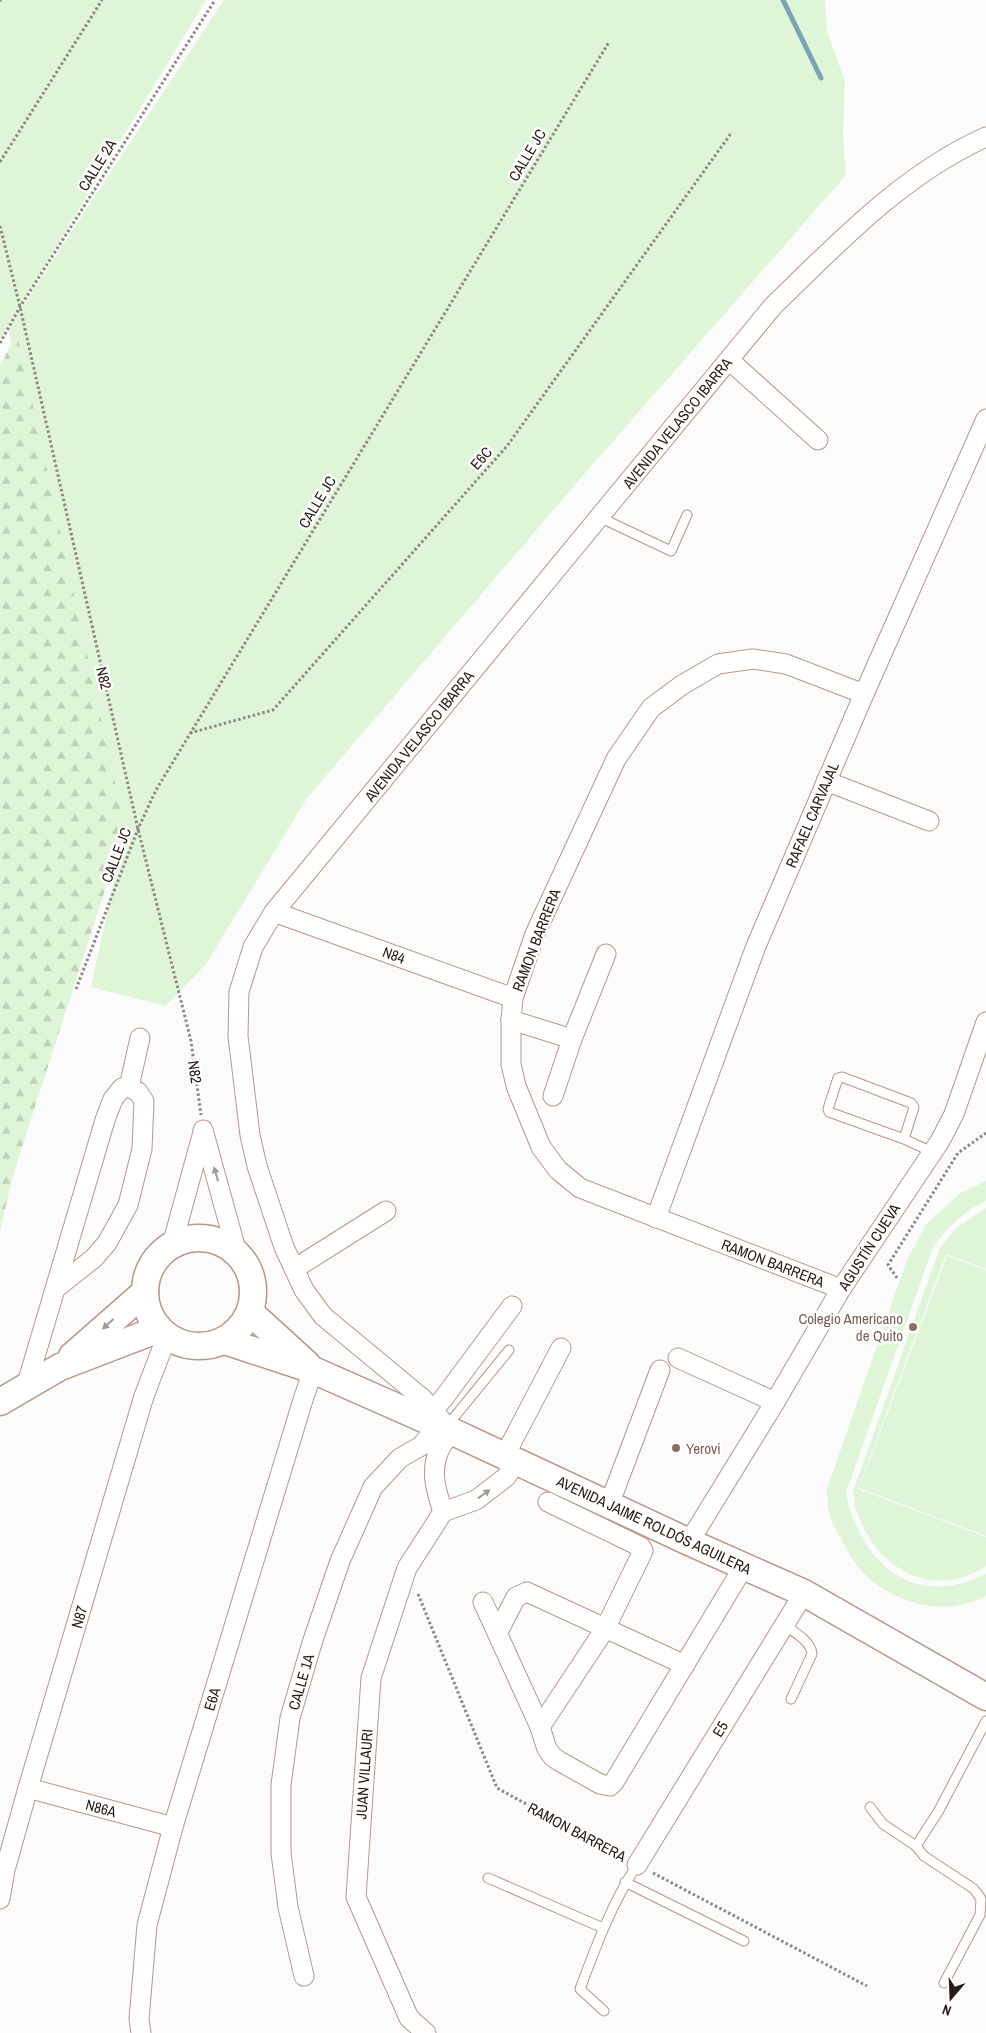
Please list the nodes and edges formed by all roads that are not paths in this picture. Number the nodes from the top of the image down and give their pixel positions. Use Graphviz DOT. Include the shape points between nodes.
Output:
graph roads {
  1 [pos="986,137"];
  2 [pos="729,360"];
  3 [pos="986,419"];
  4 [pos="818,440"];
  5 [pos="687,515"];
  6 [pos="599,517"];
  7 [pos="864,694"];
  8 [pos="826,781"];
  9 [pos="929,821"];
  10 [pos="274,912"];
  11 [pos="606,954"];
  12 [pos="514,998"];
  13 [pos="511,1020"];
  14 [pos="986,1022"];
  15 [pos="140,1038"];
  16 [pos="572,1039"];
  17 [pos="129,1087"];
  18 [pos="553,1096"];
  19 [pos="904,1139"];
  20 [pos="932,1152"];
  21 [pos="386,1212"];
  22 [pos="656,1218"];
  23 [pos="172,1245"];
  24 [pos="237,1253"];
  25 [pos="294,1269"];
  26 [pos="55,1289"];
  27 [pos="841,1289"];
  28 [pos="145,1292"];
  29 [pos="512,1306"];
  30 [pos="250,1312"];
  31 [pos="163,1333"];
  32 [pos="225,1341"];
  33 [pos="561,1348"];
  34 [pos="509,1350"];
  35 [pos="678,1358"];
  36 [pos="60,1367"];
  37 [pos="313,1370"];
  38 [pos="660,1370"];
  39 [pos="26,1387"];
  40 [pos="0,1402"];
  41 [pos="775,1402"];
  42 [pos="442,1423"];
  43 [pos="510,1459"];
  44 [pos="548,1502"];
  45 [pos="609,1505"];
  46 [pos="443,1512"];
  47 [pos="689,1542"];
  48 [pos="744,1566"];
  49 [pos="804,1593"];
  50 [pos="483,1602"];
  51 [pos="784,1625"];
  52 [pos="605,1629"];
  53 [pos="498,1632"];
  54 [pos="685,1665"];
  55 [pos="986,1697"];
  56 [pos="790,1699"];
  57 [pos="986,1720"];
  58 [pos="540,1727"];
  59 [pos="28,1788"];
  60 [pos="870,1807"];
  61 [pos="173,1827"];
  62 [pos="916,1846"];
  63 [pos="637,1864"];
  64 [pos="488,1878"];
  65 [pos="625,1882"];
  66 [pos="0,1899"];
  67 [pos="603,1928"];
  68 [pos="744,1942"];
  69 [pos="304,1976"];
  70 [pos="944,1983"];
  71 [pos="604,2011"];
  72 [pos="141,2033"];
  73 [pos="426,2033"];
  1 -- 2 [label="street, AVENIDA VELASCO IBARRA" via="913,180 861,221 773,306"];
  2 -- 4 [label="street"];
  2 -- 6 [label="street, AVENIDA VELASCO IBARRA"];
  3 -- 7 [label="street, RAFAEL CARVAJAL"];
  5 -- 6 [label="lane" via="671,551"];
  6 -- 10 [label="street, AVENIDA VELASCO IBARRA"];
  7 -- 8 [label="street, RAFAEL CARVAJAL"];
  7 -- 12 [label="street, RAMON BARRERA" via="786,664 753,659 718,664 651,708 616,760 570,857 535,934"];
  8 -- 9 [label="street"];
  8 -- 22 [label="street, RAFAEL CARVAJAL" via="756,946"];
  10 -- 12 [label="street, N84"];
  10 -- 25 [label="street, AVENIDA VELASCO IBARRA" via="253,947 238,992 238,1036 257,1166"];
  11 -- 16 [label="street"];
  12 -- 13 [label="street, RAMON BARRERA"];
  13 -- 16 [label="street"];
  13 -- 22 [label="street, RAMON BARRERA" via="511,1064 516,1086 541,1147 558,1170 580,1188"];
  14 -- 20 [label="street, AGUSTÍN CUEVA" via="954,1114"];
  15 -- 17 [label="street"];
  16 -- 18 [label="street"];
  17 -- 26 [label="street" via="116,1093 110,1106"];
  17 -- 26 [label="street" via="144,1101 144,1117 142,1149 128,1205 107,1243 88,1264"];
  19 -- 19 [label="lane" via="914,1107 911,1103 838,1078 829,1112"];
  19 -- 20 [label="lane"];
  20 -- 27 [label="street, AGUSTÍN CUEVA"];
  21 -- 25 [label="street"];
  22 -- 27 [label="street, RAMON BARRERA"];
  23 -- 24 [label="street" via="199,1238 226,1245"];
  24 -- 23 [label="street, one-way" via="203,1130"];
  23 -- 28 [label="street" via="152,1264"];
  24 -- 30 [label="street" via="246,1263 252,1281 254,1300"];
  25 -- 42 [label="street, AVENIDA VELASCO IBARRA" via="304,1290 323,1316 422,1398"];
  26 -- 39 [label="street"];
  27 -- 41 [label="street, AGUSTÍN CUEVA"];
  28 -- 31 [label="street" via="151,1318"];
  28 -- 36 [label="street, one-way"];
  29 -- 42 [label="street" via="443,1399"];
  30 -- 32 [label="street" via="236,1333"];
  30 -- 37 [label="street, AVENIDA JAIME ROLDÓS AGUILERA"];
  31 -- 32 [label="street" via="180,1344 195,1347"];
  31 -- 36 [label="street"];
  31 -- 59 [label="street, N87"];
  32 -- 37 [label="street, AVENIDA JAIME ROLDÓS AGUILERA"];
  33 -- 43 [label="street"];
  34 -- 42 [label="lane"];
  35 -- 41 [label="street"];
  36 -- 39 [label="street"];
  37 -- 42 [label="street, AVENIDA JAIME ROLDÓS AGUILERA"];
  37 -- 61 [label="street, E6A"];
  38 -- 45 [label="street"];
  39 -- 40 [label="street"];
  41 -- 47 [label="street, AGUSTÍN CUEVA"];
  42 -- 43 [label="street, AVENIDA JAIME ROLDÓS AGUILERA"];
  42 -- 46 [label="street" via="435,1486"];
  42 -- 69 [label="street, CALLE 1A" via="421,1446 400,1458 373,1487 340,1561 290,1718 281,1785 281,1853 288,1907"];
  43 -- 45 [label="street, AVENIDA JAIME ROLDÓS AGUILERA"];
  46 -- 43 [label="street, one-way" via="476,1500 506,1477"];
  44 -- 52 [label="street" via="641,1546 642,1555"];
  45 -- 47 [label="street, AVENIDA JAIME ROLDÓS AGUILERA"];
  46 -- 73 [label="street, JUAN VILLAURI" via="407,1568 371,1678 356,1897 409,2018"];
  47 -- 48 [label="street, AVENIDA JAIME ROLDÓS AGUILERA"];
  48 -- 49 [label="street, AVENIDA JAIME ROLDÓS AGUILERA"];
  48 -- 54 [label="street"];
  49 -- 51 [label="street, E5"];
  49 -- 55 [label="street, AVENIDA JAIME ROLDÓS AGUILERA"];
  50 -- 53 [label="street"];
  51 -- 56 [label="lane" via="812,1650"];
  51 -- 63 [label="street, E5"];
  52 -- 53 [label="street" via="527,1592 516,1597"];
  52 -- 54 [label="street"];
  52 -- 58 [label="street"];
  53 -- 58 [label="street"];
  54 -- 58 [label="street" via="610,1786 600,1784 553,1757"];
  57 -- 62 [label="lane" via="938,1812"];
  59 -- 61 [label="street, N86A"];
  59 -- 66 [label="street, N87"];
  60 -- 62 [label="lane" via="883,1824"];
  61 -- 72 [label="street, E6A" via="147,1926 139,2019"];
  62 -- 70 [label="lane" via="924,1856 974,1889 981,1899 980,1915"];
  63 -- 65 [label="lane"];
  64 -- 67 [label="lane"];
  65 -- 67 [label="lane"];
  65 -- 68 [label="lane"];
  67 -- 71 [label="lane" via="580,1989"];
}
